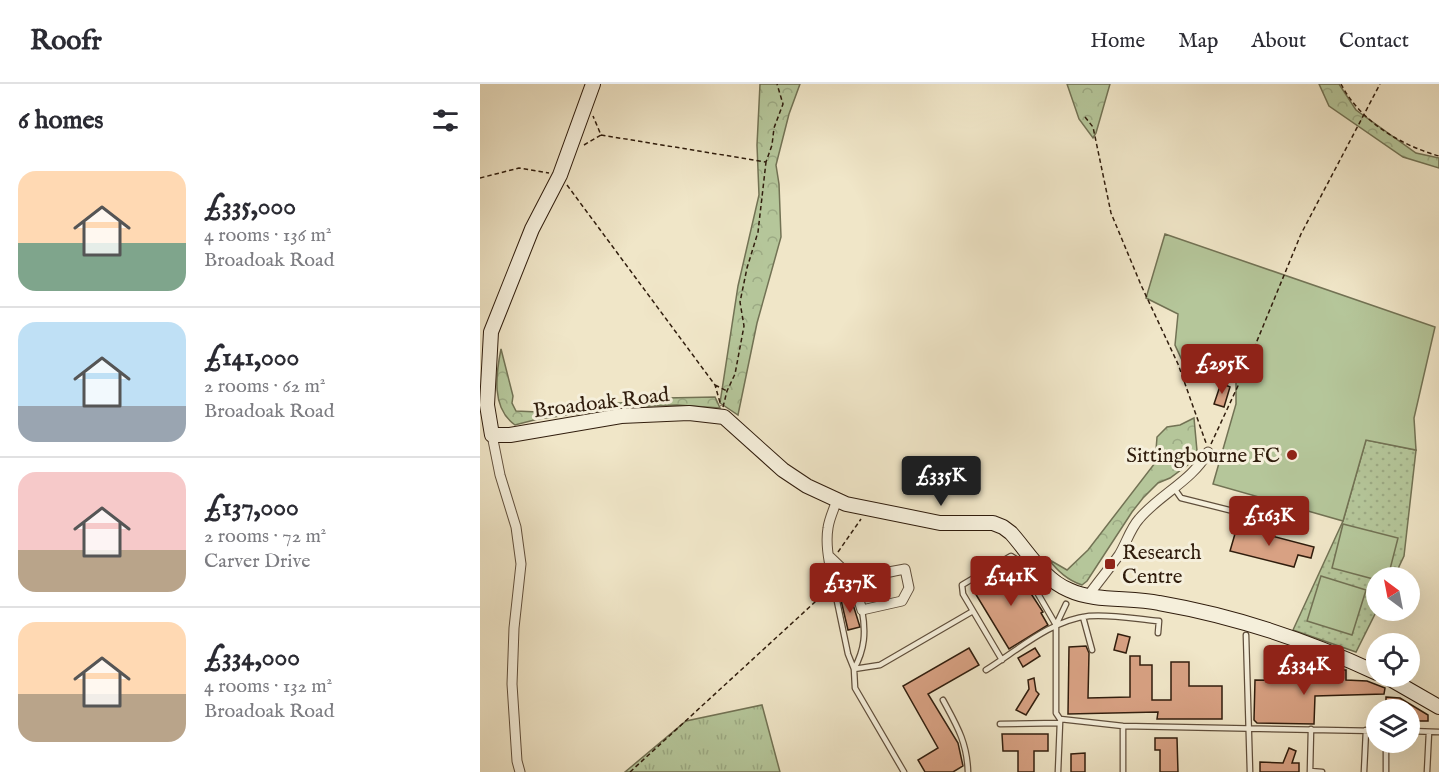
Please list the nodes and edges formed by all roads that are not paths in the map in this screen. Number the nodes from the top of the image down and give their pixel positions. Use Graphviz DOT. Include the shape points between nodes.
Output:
graph roads {
  1 [pos="593,84"];
  2 [pos="492,435"];
  3 [pos="1208,452"];
  4 [pos="1174,488"];
  5 [pos="837,500"];
  6 [pos="1253,516"];
  7 [pos="831,560"];
  8 [pos="852,578"];
  9 [pos="833,582"];
  10 [pos="1088,596"];
  11 [pos="1066,604"];
  12 [pos="862,610"];
  13 [pos="973,610"];
  14 [pos="1083,617"];
  15 [pos="1056,625"];
  16 [pos="1158,633"];
  17 [pos="1246,635"];
  18 [pos="1092,650"];
  19 [pos="1002,660"];
  20 [pos="1366,668"];
  21 [pos="854,669"];
  22 [pos="986,670"];
  23 [pos="1404,687"];
  24 [pos="943,700"];
  25 [pos="1439,707"];
  26 [pos="1060,721"];
  27 [pos="1000,724"];
  28 [pos="1123,726"];
  29 [pos="1247,727"];
  30 [pos="1311,729"];
  31 [pos="1366,730"];
  32 [pos="1420,732"];
  33 [pos="1429,732"];
  34 [pos="1439,732"];
  35 [pos="1386,753"];
  36 [pos="520,772"];
  37 [pos="904,772"];
  38 [pos="968,772"];
  39 [pos="1058,772"];
  40 [pos="1123,772"];
  41 [pos="1250,772"];
  42 [pos="1310,772"];
  43 [pos="1322,772"];
  44 [pos="1364,772"];
  45 [pos="1386,772"];
  46 [pos="1427,772"];
  1 -- 2 [label="street" via="560,175 532,229 491,332 486,405"];
  2 -- 5 [label="street, Broadoak Road" via="621,416 689,413 724,417 783,470"];
  2 -- 36 [label="street" via="516,527 521,564 512,684"];
  3 -- 4 [label="street"];
  4 -- 6 [label="lane" via="1181,498"];
  4 -- 10 [label="street" via="1137,521 1120,554"];
  5 -- 7 [label="street" via="828,528"];
  5 -- 10 [label="street, Broadoak Road" via="940,523 984,522 1004,527 1057,583"];
  7 -- 8 [label="street"];
  7 -- 9 [label="street"];
  8 -- 9 [label="street"];
  8 -- 12 [label="street"];
  8 -- 12 [label="street" via="905,569 909,588 903,601"];
  9 -- 21 [label="lane"];
  10 -- 20 [label="street, Broadoak Road" via="1159,602 1226,618"];
  11 -- 15 [label="lane"];
  12 -- 21 [label="lane" via="863,648"];
  13 -- 15 [label="lane" via="962,585 1011,556 1019,561"];
  13 -- 19 [label="lane"];
  13 -- 21 [label="lane" via="880,665"];
  14 -- 15 [label="lane"];
  14 -- 16 [label="lane" via="1159,621"];
  14 -- 18 [label="lane"];
  15 -- 19 [label="lane"];
  15 -- 26 [label="lane" via="1056,713"];
  17 -- 29 [label="lane"];
  19 -- 22 [label="lane"];
  21 -- 37 [label="lane" via="855,688"];
  23 -- 25 [label="street"];
  24 -- 38 [label="lane" via="962,735"];
  26 -- 27 [label="lane"];
  26 -- 28 [label="lane"];
  26 -- 39 [label="lane"];
  28 -- 29 [label="lane"];
  28 -- 40 [label="lane"];
  29 -- 30 [label="lane"];
  29 -- 41 [label="lane"];
  30 -- 31 [label="lane"];
  30 -- 42 [label="lane"];
  31 -- 44 [label="lane"];
  32 -- 33 [label="lane"];
  33 -- 34 [label="lane"];
  33 -- 46 [label="lane"];
  35 -- 45 [label="lane"];
  42 -- 43 [label="lane"];
}
